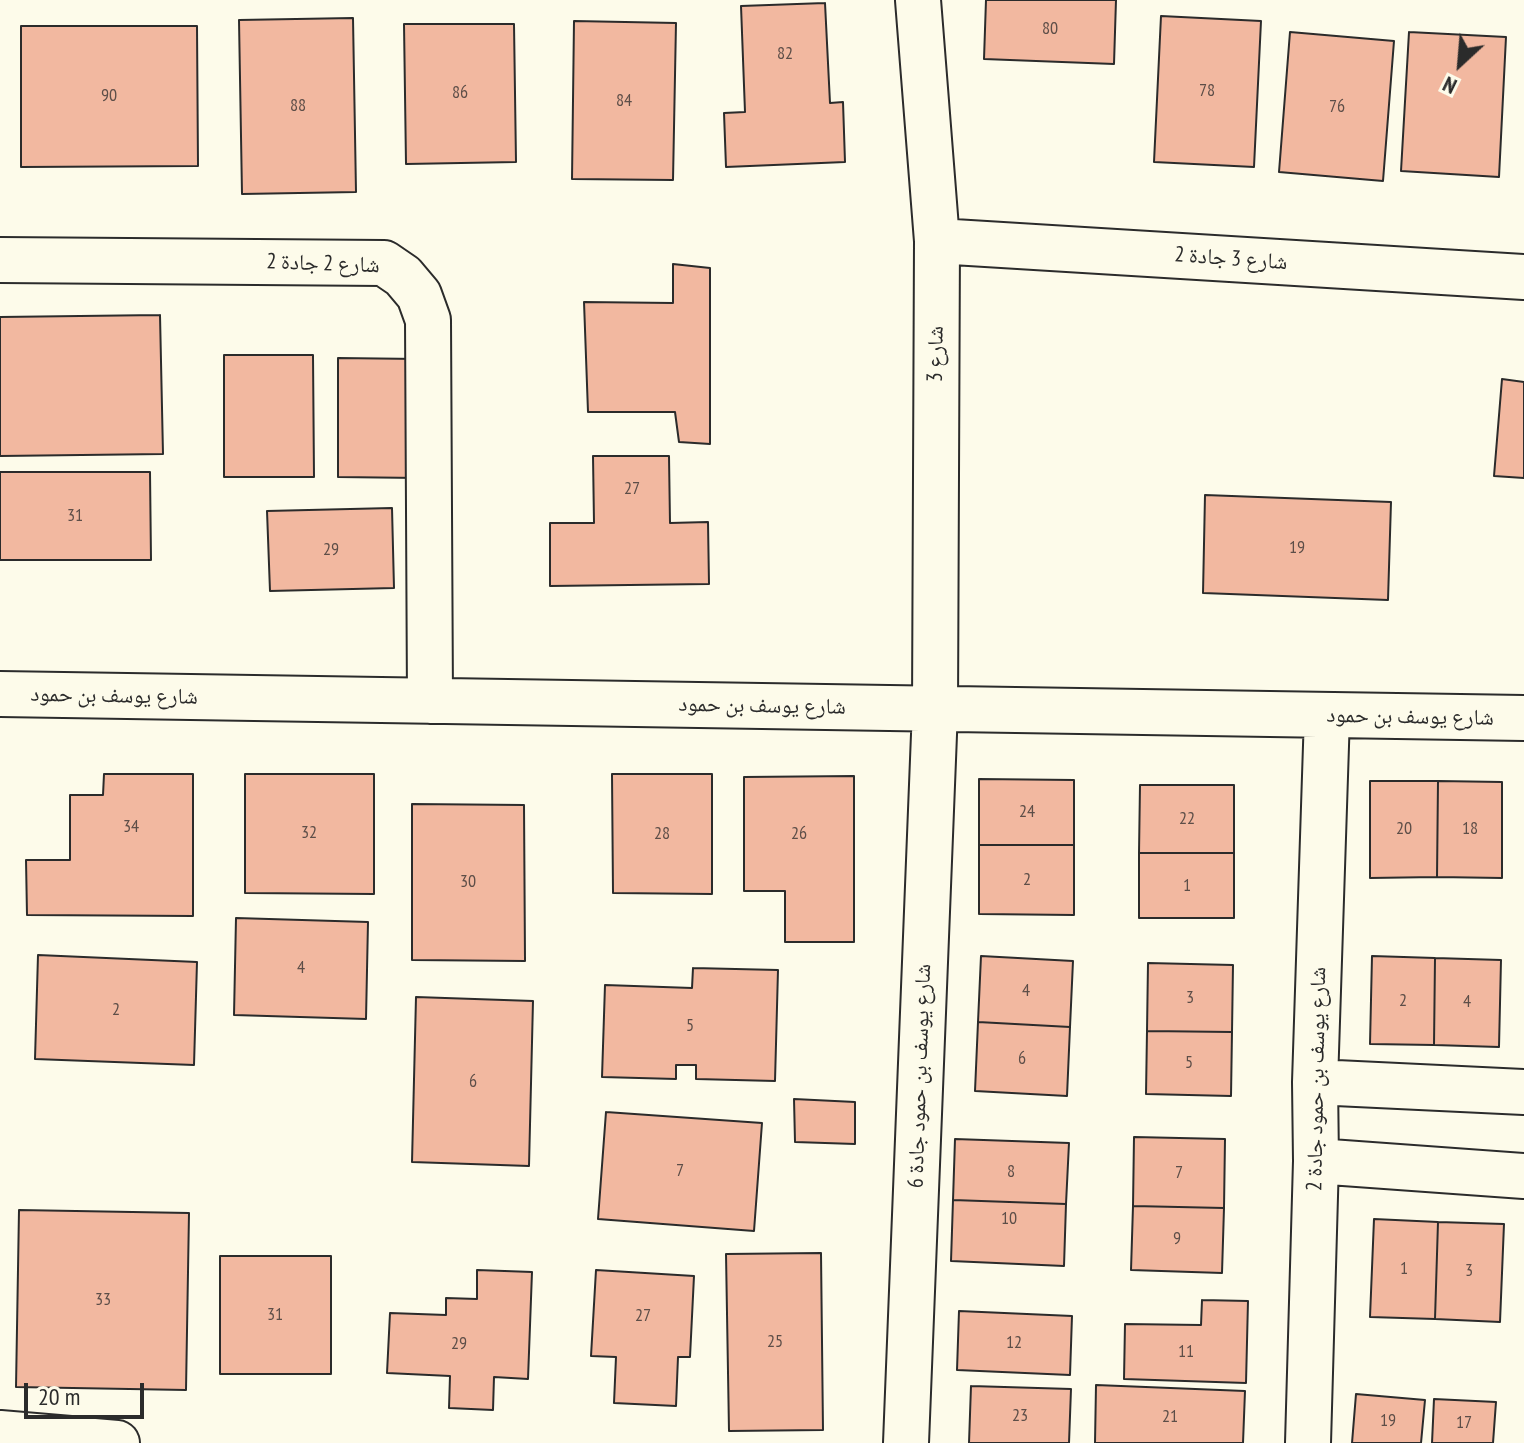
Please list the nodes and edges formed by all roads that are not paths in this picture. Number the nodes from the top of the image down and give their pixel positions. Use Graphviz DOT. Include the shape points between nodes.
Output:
graph roads {
  1 [pos="918,0"];
  2 [pos="937,241"];
  3 [pos="0,260"];
  4 [pos="1524,277"];
  5 [pos="0,694"];
  6 [pos="430,701"];
  7 [pos="935,709"];
  8 [pos="1327,715"];
  9 [pos="1524,718"];
  10 [pos="1315,1082"];
  11 [pos="1524,1092"];
  12 [pos="1316,1161"];
  13 [pos="1524,1176"];
  14 [pos="0,1433"];
  15 [pos="117,1443"];
  16 [pos="906,1443"];
  17 [pos="1308,1443"];
  1 -- 2 [label="street, شارع 3"];
  2 -- 4 [label="street, شارع 3 جادة 2"];
  2 -- 7 [label="street, شارع 3"];
  3 -- 6 [label="street, شارع 2 جادة 2" via="384,263 403,276 419,295 428,320"];
  5 -- 6 [label="street, شارع يوسف بن حمود"];
  6 -- 7 [label="street, شارع يوسف بن حمود"];
  7 -- 8 [label="street, شارع يوسف بن حمود"];
  7 -- 16 [label="street, شارع يوسف بن حمود جادة 6"];
  8 -- 9 [label="street, شارع يوسف بن حمود"];
  8 -- 10 [label="street, شارع يوسف بن حمود جادة 2"];
  10 -- 11 [label="street"];
  10 -- 12 [label="street, شارع يوسف بن حمود جادة 2"];
  12 -- 13 [label="street"];
  12 -- 17 [label="street, شارع يوسف بن حمود جادة 2"];
  14 -- 15 [label="street"];
}
